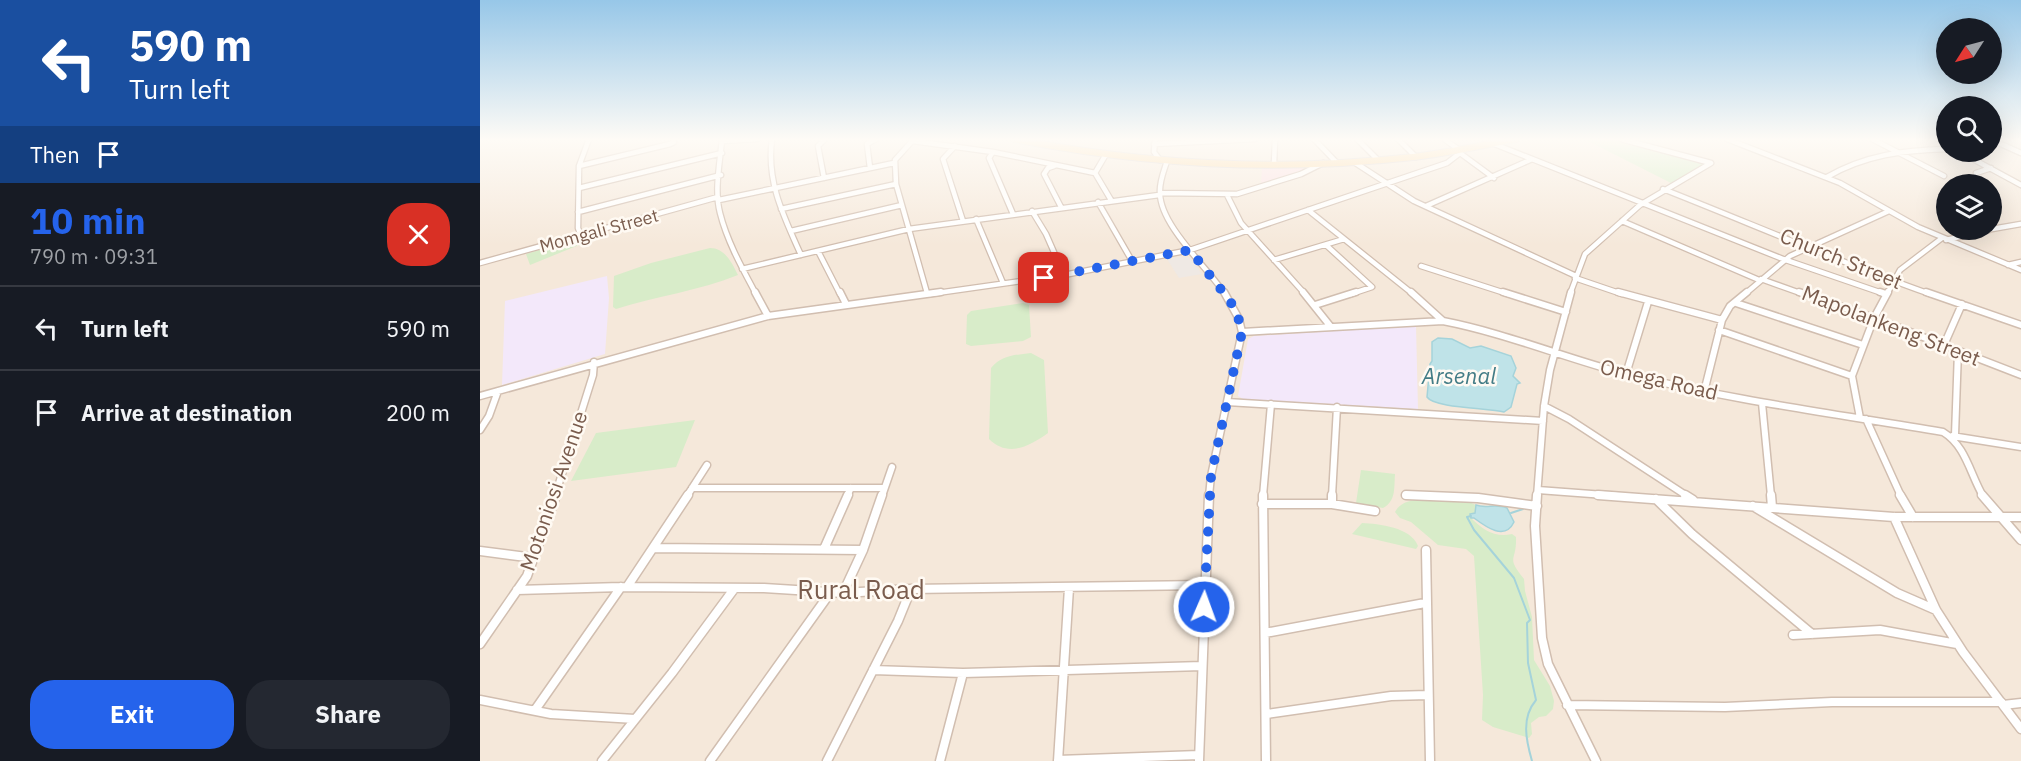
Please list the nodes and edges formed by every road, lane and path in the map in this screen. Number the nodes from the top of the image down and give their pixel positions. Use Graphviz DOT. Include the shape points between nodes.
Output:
graph roads {
  1 [pos="579,175"];
  2 [pos="634,175"];
  3 [pos="721,175"];
  4 [pos="772,175"];
  5 [pos="823,175"];
  6 [pos="840,175"];
  7 [pos="895,175"];
  8 [pos="948,175"];
  9 [pos="996,175"];
  10 [pos="1044,175"];
  11 [pos="1096,175"];
  12 [pos="1161,175"];
  13 [pos="1299,175"];
  14 [pos="1372,175"];
  15 [pos="1411,175"];
  16 [pos="1489,175"];
  17 [pos="1501,175"];
  18 [pos="1568,175"];
  19 [pos="1690,175"];
  20 [pos="1821,175"];
  21 [pos="1831,175"];
  22 [pos="2002,175"];
  23 [pos="1827,177"];
  24 [pos="824,178"];
  25 [pos="1494,178"];
  26 [pos="1385,183"];
  27 [pos="896,184"];
  28 [pos="2021,185"];
  29 [pos="579,188"];
  30 [pos="773,189"];
  31 [pos="1663,189"];
  32 [pos="1159,194"];
  33 [pos="1227,195"];
  34 [pos="719,199"];
  35 [pos="1111,200"];
  36 [pos="1098,202"];
  37 [pos="1642,203"];
  38 [pos="902,205"];
  39 [pos="1426,206"];
  40 [pos="1060,207"];
  41 [pos="781,209"];
  42 [pos="1308,210"];
  43 [pos="1032,211"];
  44 [pos="1890,211"];
  45 [pos="578,212"];
  46 [pos="1013,214"];
  47 [pos="976,219"];
  48 [pos="963,221"];
  49 [pos="1622,221"];
  50 [pos="2021,224"];
  51 [pos="2002,227"];
  52 [pos="909,229"];
  53 [pos="1246,230"];
  54 [pos="791,231"];
  55 [pos="1936,235"];
  56 [pos="581,236"];
  57 [pos="1344,238"];
  58 [pos="1943,240"];
  59 [pos="1946,240"];
  60 [pos="1326,244"];
  61 [pos="1808,247"];
  62 [pos="1190,250"];
  63 [pos="818,251"];
  64 [pos="801,255"];
  65 [pos="1783,259"];
  66 [pos="1274,260"];
  67 [pos="1132,261"];
  68 [pos="2021,262"];
  69 [pos="480,263"];
  70 [pos="2008,265"];
  71 [pos="1421,266"];
  72 [pos="742,269"];
  73 [pos="2021,270"];
  74 [pos="1064,275"];
  75 [pos="1576,277"];
  76 [pos="1760,279"];
  77 [pos="1894,281"];
  78 [pos="1003,283"];
  79 [pos="927,293"];
  80 [pos="1886,294"];
  81 [pos="1648,302"];
  82 [pos="1736,303"];
  83 [pos="846,304"];
  84 [pos="1962,304"];
  85 [pos="1315,305"];
  86 [pos="1566,312"];
  87 [pos="768,316"];
  88 [pos="1874,318"];
  89 [pos="1722,320"];
  90 [pos="1443,321"];
  91 [pos="2021,325"];
  92 [pos="1331,327"];
  93 [pos="1719,330"];
  94 [pos="1242,332"];
  95 [pos="1863,345"];
  96 [pos="1944,345"];
  97 [pos="1958,351"];
  98 [pos="1554,354"];
  99 [pos="594,362"];
  100 [pos="1626,374"];
  101 [pos="2021,375"];
  102 [pos="1852,376"];
  103 [pos="498,392"];
  104 [pos="1704,392"];
  105 [pos="480,396"];
  106 [pos="1227,402"];
  107 [pos="1762,403"];
  108 [pos="1271,404"];
  109 [pos="1544,406"];
  110 [pos="1337,407"];
  111 [pos="1863,419"];
  112 [pos="1543,421"];
  113 [pos="480,430"];
  114 [pos="1953,436"];
  115 [pos="2021,447"];
  116 [pos="707,465"];
  117 [pos="891,467"];
  118 [pos="692,488"];
  119 [pos="851,488"];
  120 [pos="884,488"];
  121 [pos="1538,490"];
  122 [pos="1406,495"];
  123 [pos="1656,499"];
  124 [pos="1694,502"];
  125 [pos="1262,504"];
  126 [pos="1332,504"];
  127 [pos="1538,506"];
  128 [pos="1752,506"];
  129 [pos="1772,507"];
  130 [pos="1375,511"];
  131 [pos="1913,517"];
  132 [pos="2000,517"];
  133 [pos="2021,517"];
  134 [pos="1894,518"];
  135 [pos="2021,540"];
  136 [pos="654,548"];
  137 [pos="824,549"];
  138 [pos="863,549"];
  139 [pos="1426,550"];
  140 [pos="480,551"];
  141 [pos="534,558"];
  142 [pos="1205,585"];
  143 [pos="624,587"];
  144 [pos="1069,588"];
  145 [pos="734,589"];
  146 [pos="911,589"];
  147 [pos="517,590"];
  148 [pos="830,593"];
  149 [pos="843,593"];
  150 [pos="1425,603"];
  151 [pos="1936,610"];
  152 [pos="1265,633"];
  153 [pos="1812,634"];
  154 [pos="1793,635"];
  155 [pos="480,644"];
  156 [pos="1957,644"];
  157 [pos="1202,666"];
  158 [pos="873,669"];
  159 [pos="1065,669"];
  160 [pos="963,673"];
  161 [pos="1428,695"];
  162 [pos="480,700"];
  163 [pos="2021,703"];
  164 [pos="2002,704"];
  165 [pos="1567,705"];
  166 [pos="535,710"];
  167 [pos="1267,714"];
  168 [pos="635,719"];
  169 [pos="2021,729"];
  170 [pos="1199,758"];
  171 [pos="602,761"];
  172 [pos="710,761"];
  173 [pos="827,761"];
  174 [pos="940,761"];
  175 [pos="1058,761"];
  176 [pos="1266,761"];
  177 [pos="1430,761"];
  178 [pos="1596,761"];
  1 -- 29 [label="street"];
  2 -- 29 [label="street"];
  3 -- 34 [label="street"];
  3 -- 45 [label="street"];
  4 -- 30 [label="street"];
  5 -- 24 [label="street"];
  6 -- 24 [label="street, Momgali Street"];
  7 -- 27 [label="street"];
  8 -- 48 [label="street"];
  9 -- 46 [label="street"];
  10 -- 40 [label="street"];
  11 -- 35 [label="street"];
  12 -- 32 [label="street"];
  13 -- 33 [label="street"];
  14 -- 26 [label="street"];
  15 -- 26 [label="street"];
  16 -- 25 [label="street"];
  17 -- 25 [label="street"];
  18 -- 37 [label="street"];
  19 -- 31 [label="street"];
  20 -- 23 [label="street"];
  21 -- 23 [label="street"];
  22 -- 28 [label="street"];
  23 -- 44 [label="street"];
  24 -- 30 [label="street, Momgali Street"];
  25 -- 39 [label="street"];
  26 -- 39 [label="street"];
  26 -- 42 [label="street"];
  27 -- 38 [label="street"];
  27 -- 41 [label="street"];
  29 -- 45 [label="street"];
  30 -- 34 [label="street, Momgali Street"];
  30 -- 41 [label="street"];
  31 -- 37 [label="street"];
  31 -- 61 [label="street, Church Street"];
  32 -- 33 [label="street"];
  32 -- 35 [label="street"];
  32 -- 62 [label="street" via="1163,209"];
  33 -- 53 [label="street"];
  34 -- 56 [label="street, Momgali Street"];
  34 -- 72 [label="street" via="730,244"];
  35 -- 36 [label="street"];
  36 -- 40 [label="street"];
  36 -- 67 [label="street"];
  37 -- 49 [label="street"];
  37 -- 65 [label="street"];
  38 -- 52 [label="street"];
  38 -- 54 [label="street"];
  39 -- 75 [label="street"];
  40 -- 43 [label="street"];
  41 -- 54 [label="street"];
  42 -- 53 [label="street"];
  42 -- 57 [label="street"];
  43 -- 46 [label="street"];
  43 -- 74 [label="street"];
  44 -- 55 [label="street"];
  44 -- 61 [label="street"];
  45 -- 56 [label="street"];
  46 -- 47 [label="street"];
  47 -- 48 [label="street"];
  47 -- 78 [label="street"];
  48 -- 52 [label="street"];
  49 -- 75 [label="street" via="1585,254"];
  49 -- 76 [label="street, Mapolankeng Street"];
  50 -- 51 [label="street"];
  52 -- 63 [label="street"];
  52 -- 79 [label="street"];
  53 -- 62 [label="street"];
  53 -- 66 [label="street"];
  54 -- 64 [label="street"];
  56 -- 69 [label="street, Momgali Street"];
  57 -- 60 [label="street"];
  57 -- 90 [label="street"];
  58 -- 77 [label="street" via="1900,270"];
  59 -- 70 [label="street"];
  60 -- 66 [label="street"];
  60 -- 85 [label="street" via="1372,287"];
  61 -- 65 [label="street"];
  61 -- 77 [label="street, Church Street"];
  62 -- 67 [label="street"];
  62 -- 94 [label="street" via="1230,301"];
  63 -- 64 [label="street"];
  63 -- 83 [label="street"];
  64 -- 72 [label="street"];
  65 -- 76 [label="street"];
  65 -- 80 [label="street"];
  66 -- 85 [label="street"];
  67 -- 74 [label="street"];
  68 -- 70 [label="street"];
  70 -- 73 [label="street"];
  71 -- 86 [label="street"];
  72 -- 87 [label="street"];
  74 -- 78 [label="street"];
  75 -- 81 [label="street"];
  75 -- 86 [label="street"];
  76 -- 82 [label="street"];
  76 -- 88 [label="street, Mapolankeng Street"];
  77 -- 80 [label="street"];
  77 -- 84 [label="street, Church Street"];
  78 -- 79 [label="street"];
  79 -- 83 [label="street"];
  80 -- 88 [label="street"];
  81 -- 89 [label="street"];
  81 -- 100 [label="street"];
  82 -- 89 [label="street"];
  82 -- 95 [label="street"];
  83 -- 87 [label="street"];
  84 -- 91 [label="street, Church Street"];
  84 -- 96 [label="street"];
  85 -- 92 [label="street"];
  86 -- 98 [label="street"];
  87 -- 99 [label="street"];
  88 -- 95 [label="street"];
  88 -- 96 [label="street, Mapolankeng Street"];
  89 -- 93 [label="street"];
  90 -- 92 [label="street, Omega Road"];
  90 -- 98 [label="street, Omega Road"];
  92 -- 94 [label="street, Omega Road"];
  93 -- 102 [label="street"];
  93 -- 104 [label="street"];
  94 -- 106 [label="street"];
  95 -- 102 [label="street"];
  96 -- 97 [label="street, Mapolankeng Street"];
  97 -- 101 [label="street, Mapolankeng Street"];
  97 -- 114 [label="street"];
  98 -- 100 [label="street, Omega Road"];
  98 -- 109 [label="street"];
  99 -- 103 [label="street"];
  99 -- 141 [label="street, Motoniosi Avenue" via="564,471"];
  100 -- 104 [label="street, Omega Road"];
  102 -- 111 [label="street" via="1856,404"];
  103 -- 105 [label="street"];
  103 -- 113 [label="street"];
  104 -- 107 [label="street, Omega Road"];
  106 -- 108 [label="street"];
  106 -- 142 [label="street" via="1211,476"];
  107 -- 111 [label="street, Omega Road"];
  107 -- 129 [label="street"];
  108 -- 110 [label="street"];
  108 -- 125 [label="street"];
  109 -- 112 [label="street"];
  109 -- 124 [label="street" via="1569,418"];
  110 -- 112 [label="street"];
  110 -- 126 [label="street"];
  111 -- 114 [label="street, Omega Road" via="1933,429"];
  111 -- 131 [label="street"];
  112 -- 121 [label="street"];
  114 -- 115 [label="street, Omega Road"];
  114 -- 132 [label="street" via="1977,486"];
  116 -- 118 [label="street"];
  117 -- 120 [label="street"];
  118 -- 119 [label="street"];
  118 -- 136 [label="street"];
  119 -- 120 [label="street"];
  119 -- 137 [label="street"];
  120 -- 138 [label="street"];
  121 -- 123 [label="street"];
  121 -- 127 [label="street"];
  122 -- 127 [label="street"];
  123 -- 124 [label="street"];
  123 -- 153 [label="street"];
  124 -- 128 [label="street"];
  125 -- 126 [label="street"];
  125 -- 152 [label="street"];
  126 -- 130 [label="street"];
  127 -- 165 [label="street" via="1535,526 1542,638 1548,664"];
  128 -- 129 [label="street"];
  128 -- 151 [label="street" via="1897,593"];
  129 -- 134 [label="street"];
  131 -- 132 [label="street"];
  131 -- 134 [label="street"];
  132 -- 133 [label="street"];
  132 -- 135 [label="street"];
  134 -- 151 [label="street"];
  136 -- 137 [label="street"];
  136 -- 143 [label="street"];
  137 -- 138 [label="street"];
  138 -- 149 [label="street"];
  139 -- 150 [label="street"];
  140 -- 141 [label="street"];
  141 -- 147 [label="street, Motoniosi Avenue"];
  142 -- 144 [label="street, Rural Road"];
  142 -- 157 [label="street"];
  143 -- 145 [label="street, Rural Road"];
  143 -- 147 [label="street, Rural Road"];
  143 -- 166 [label="street"];
  144 -- 146 [label="street, Rural Road"];
  144 -- 159 [label="street"];
  145 -- 148 [label="street, Rural Road"];
  145 -- 168 [label="street"];
  146 -- 149 [label="street, Rural Road"];
  146 -- 158 [label="street"];
  147 -- 155 [label="street, Motoniosi Avenue"];
  148 -- 149 [label="street, Rural Road"];
  148 -- 172 [label="street"];
  150 -- 152 [label="street"];
  150 -- 161 [label="street"];
  151 -- 156 [label="street"];
  152 -- 167 [label="street"];
  153 -- 154 [label="street"];
  153 -- 156 [label="street" via="1880,630"];
  156 -- 164 [label="street"];
  157 -- 159 [label="street"];
  157 -- 170 [label="street"];
  158 -- 160 [label="street"];
  158 -- 173 [label="street"];
  159 -- 160 [label="street"];
  159 -- 175 [label="street"];
  160 -- 174 [label="street"];
  161 -- 167 [label="street" via="1391,696"];
  161 -- 177 [label="street"];
  162 -- 166 [label="street"];
  163 -- 164 [label="street"];
  164 -- 165 [label="street"];
  164 -- 169 [label="street"];
  165 -- 178 [label="street"];
  166 -- 168 [label="street"];
  167 -- 176 [label="street"];
  168 -- 171 [label="street"];
  170 -- 175 [label="street"];
}
